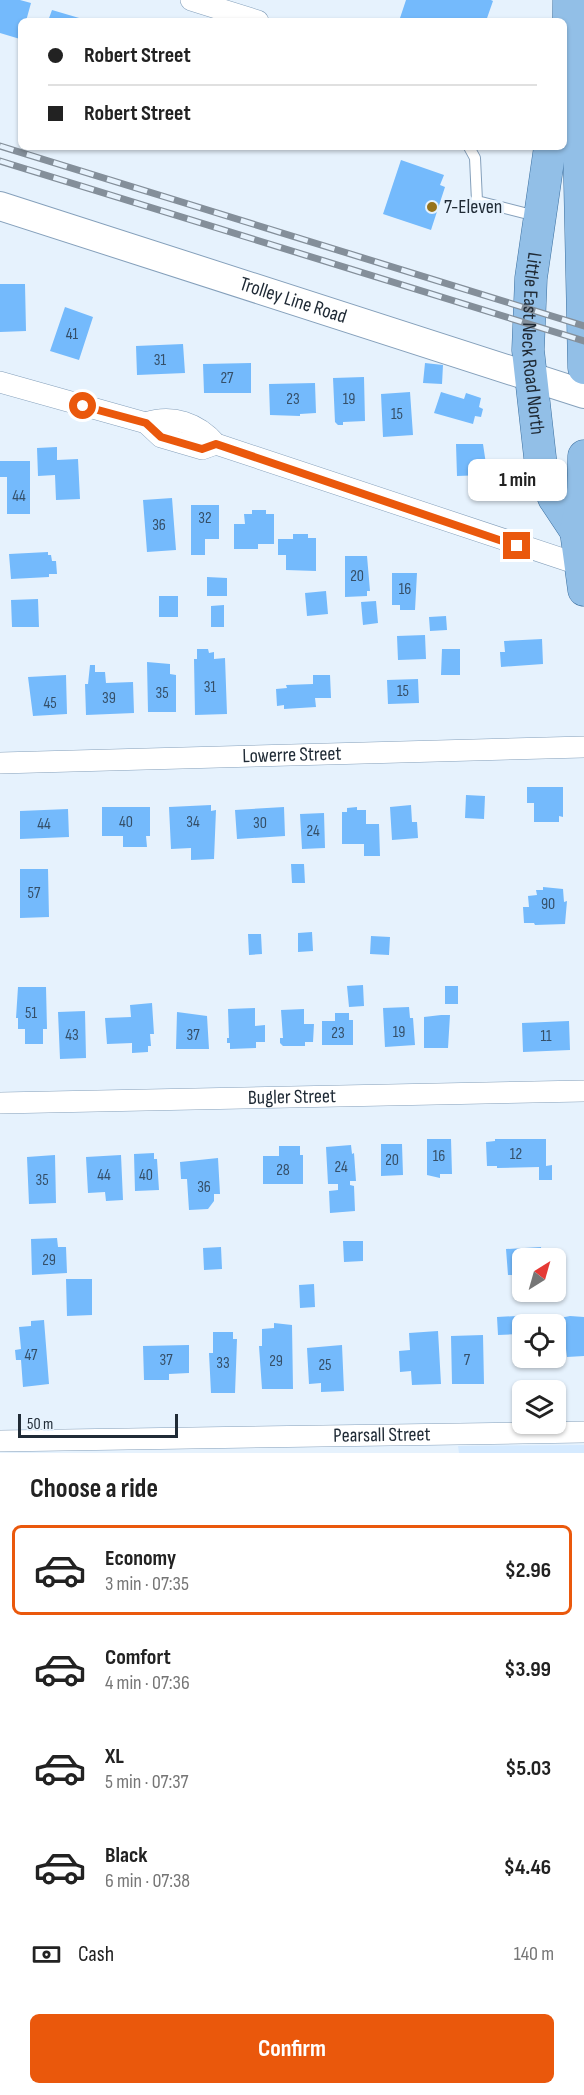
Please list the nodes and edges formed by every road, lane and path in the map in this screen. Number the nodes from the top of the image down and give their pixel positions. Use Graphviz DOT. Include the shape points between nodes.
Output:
graph roads {
  1 [pos="191,0"];
  2 [pos="569,0"];
  3 [pos="248,18"];
  4 [pos="567,56"];
  5 [pos="567,117"];
  6 [pos="471,150"];
  7 [pos="550,150"];
  8 [pos="582,180"];
  9 [pos="0,206"];
  10 [pos="539,217"];
  11 [pos="583,255"];
  12 [pos="583,286"];
  13 [pos="584,368"];
  14 [pos="532,378"];
  15 [pos="0,382"];
  16 [pos="584,394"];
  17 [pos="584,456"];
  18 [pos="580,531"];
  19 [pos="582,578"];
  20 [pos="584,747"];
  21 [pos="0,763"];
  22 [pos="584,1091"];
  23 [pos="0,1103"];
  24 [pos="584,1432"];
  25 [pos="0,1441"];
  1 -- 3 [label="street"];
  2 -- 4 [label="main road"];
  5 -- 8 [label="main road" via="579,138"];
  6 -- 10 [label="lane" via="475,158 477,201"];
  7 -- 10 [label="main road, Little East Neck Road North"];
  8 -- 11 [label="main road"];
  9 -- 14 [label="main road, Trolley Line Road"];
  10 -- 14 [label="main road, Little East Neck Road North" via="528,318"];
  11 -- 12 [label="main road"];
  12 -- 13 [label="main road"];
  14 -- 16 [label="main road, Trolley Line Road"];
  14 -- 18 [label="main road, Little East Neck Road North" via="541,465 554,498"];
  15 -- 19 [label="street" via="146,423 161,437 202,449 216,444"];
  17 -- 18 [label="main road, Little East Neck Road North"];
  18 -- 19 [label="main road, Little East Neck Road North"];
  20 -- 21 [label="street, Lowerre Street"];
  22 -- 23 [label="street, Bugler Street"];
  24 -- 25 [label="street, Pearsall Street"];
}
